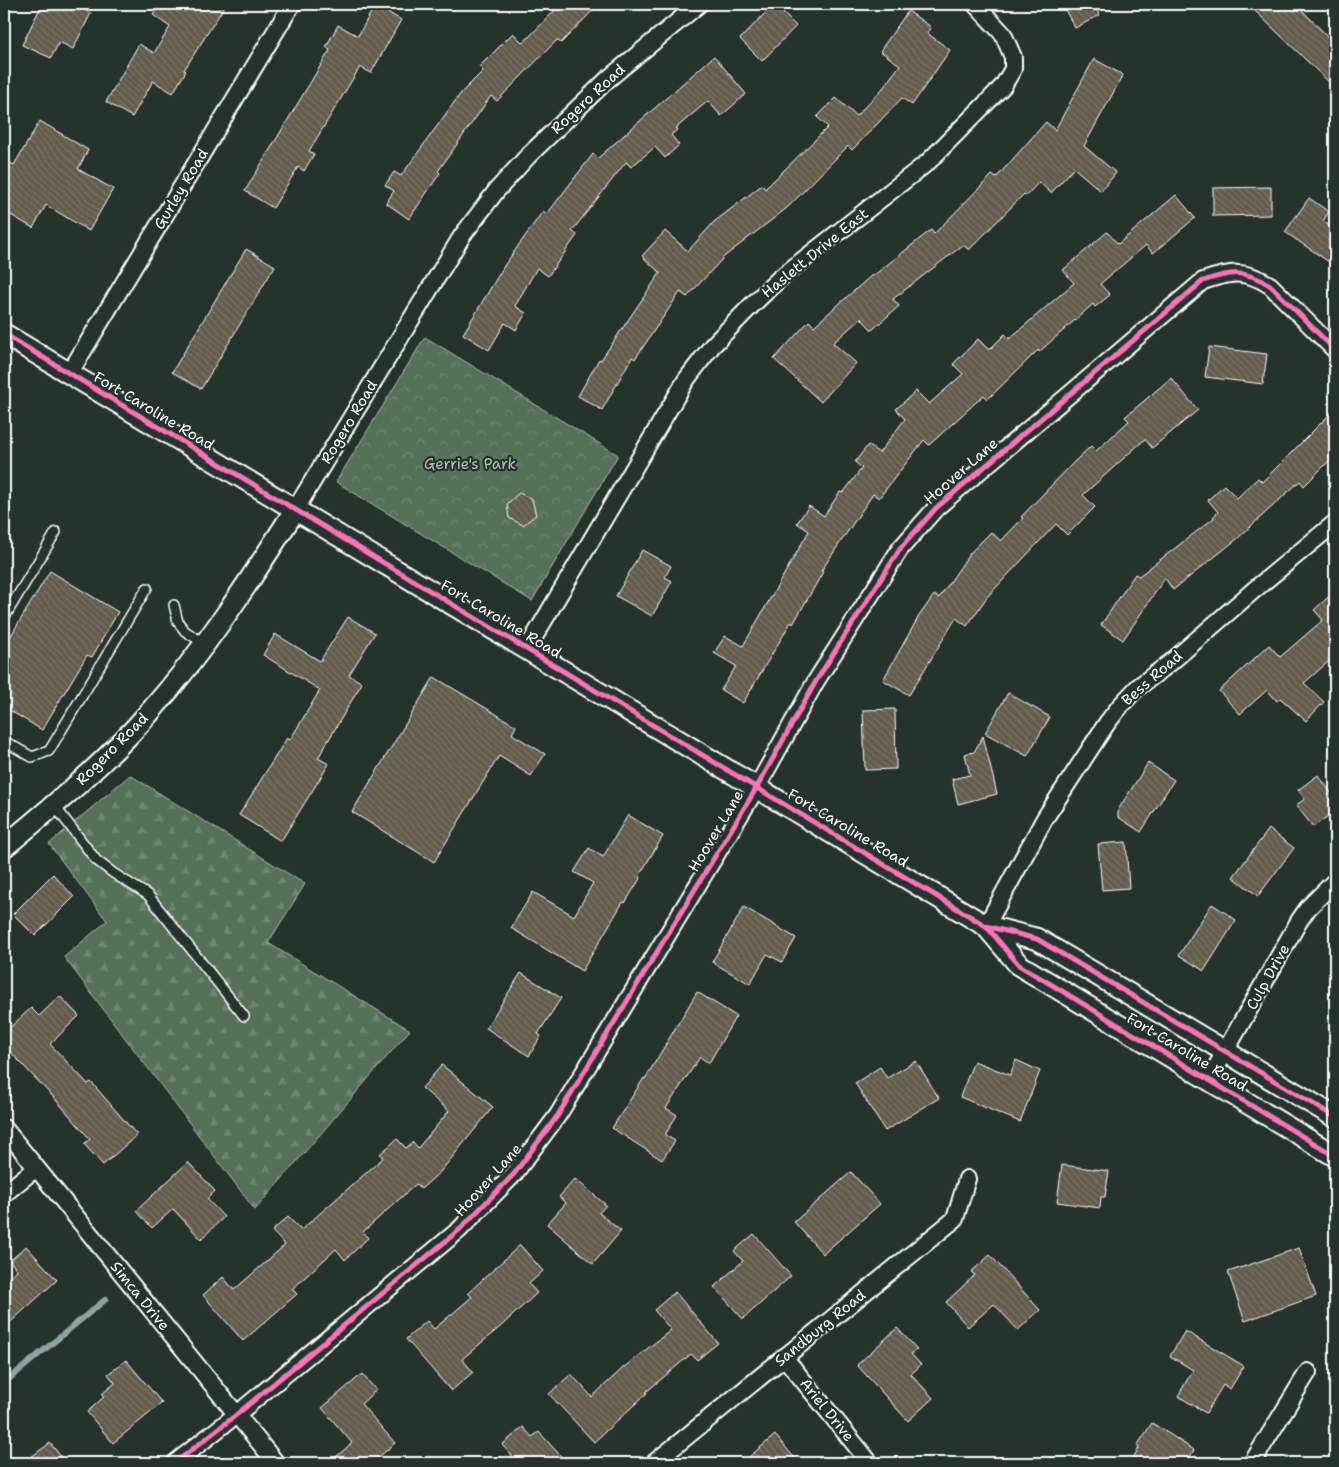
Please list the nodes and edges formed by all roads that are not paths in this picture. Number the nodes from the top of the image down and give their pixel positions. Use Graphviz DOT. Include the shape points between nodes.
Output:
graph roads {
  1 [pos="292,4"];
  2 [pos="699,4"];
  3 [pos="975,4"];
  4 [pos="4,334"];
  5 [pos="1335,350"];
  6 [pos="69,374"];
  7 [pos="295,510"];
  8 [pos="1335,523"];
  9 [pos="56,532"];
  10 [pos="147,588"];
  11 [pos="174,605"];
  12 [pos="4,618"];
  13 [pos="205,644"];
  14 [pos="527,649"];
  15 [pos="4,740"];
  16 [pos="757,788"];
  17 [pos="54,805"];
  18 [pos="4,847"];
  19 [pos="1335,881"];
  20 [pos="986,926"];
  21 [pos="244,1016"];
  22 [pos="1225,1052"];
  23 [pos="1209,1080"];
  24 [pos="1335,1117"];
  25 [pos="4,1128"];
  26 [pos="1335,1156"];
  27 [pos="36,1168"];
  28 [pos="967,1179"];
  29 [pos="4,1194"];
  30 [pos="784,1357"];
  31 [pos="1308,1372"];
  32 [pos="236,1415"];
  33 [pos="175,1463"];
  34 [pos="276,1463"];
  35 [pos="654,1463"];
  36 [pos="870,1463"];
  37 [pos="1252,1463"];
  1 -- 6 [label="street, Gurley Road"];
  2 -- 7 [label="street, Rogero Road" via="608,78 497,190 462,236"];
  3 -- 14 [label="street, Haslett Drive East" via="1003,34 1013,57 1013,69 1003,86 928,162 780,278 712,346 686,380"];
  4 -- 6 [label="street, Fort Caroline Road"];
  5 -- 16 [label="street, Hoover Lane" via="1259,278 1236,273 1203,281 922,522 900,549 816,681"];
  6 -- 7 [label="street, Fort Caroline Road"];
  7 -- 13 [label="street, Rogero Road"];
  7 -- 14 [label="street, Fort Caroline Road"];
  8 -- 20 [label="street, Bess Road" via="1138,687 1121,705 1045,818"];
  9 -- 12 [label="lane"];
  10 -- 15 [label="lane" via="49,751 32,757"];
  11 -- 13 [label="lane" via="178,622 185,631"];
  13 -- 17 [label="street, Rogero Road" via="148,715"];
  14 -- 16 [label="street, Fort Caroline Road"];
  16 -- 20 [label="street, Fort Caroline Road"];
  16 -- 32 [label="street, Hoover Lane" via="558,1115 514,1174 459,1230"];
  17 -- 18 [label="street, Rogero Road"];
  17 -- 21 [label="lane" via="96,860 148,895"];
  19 -- 22 [label="street, Culp Drive" via="1299,921"];
  20 -- 22 [label="street, Fort Caroline Road" via="1037,939"];
  20 -- 23 [label="street, Fort Caroline Road" via="1019,965"];
  22 -- 23 [label="street, Culp Drive"];
  22 -- 24 [label="street, Fort Caroline Road"];
  23 -- 26 [label="street, Fort Caroline Road"];
  25 -- 27 [label="street, Simca Drive"];
  27 -- 29 [label="street"];
  27 -- 32 [label="street, Simca Drive"];
  28 -- 30 [label="street, Sandburg Road" via="955,1219"];
  30 -- 35 [label="street, Sandburg Road"];
  30 -- 36 [label="street, Ariel Drive"];
  31 -- 37 [label="street"];
  32 -- 33 [label="street, Hoover Lane"];
  32 -- 34 [label="street, Simca Drive"];
}
